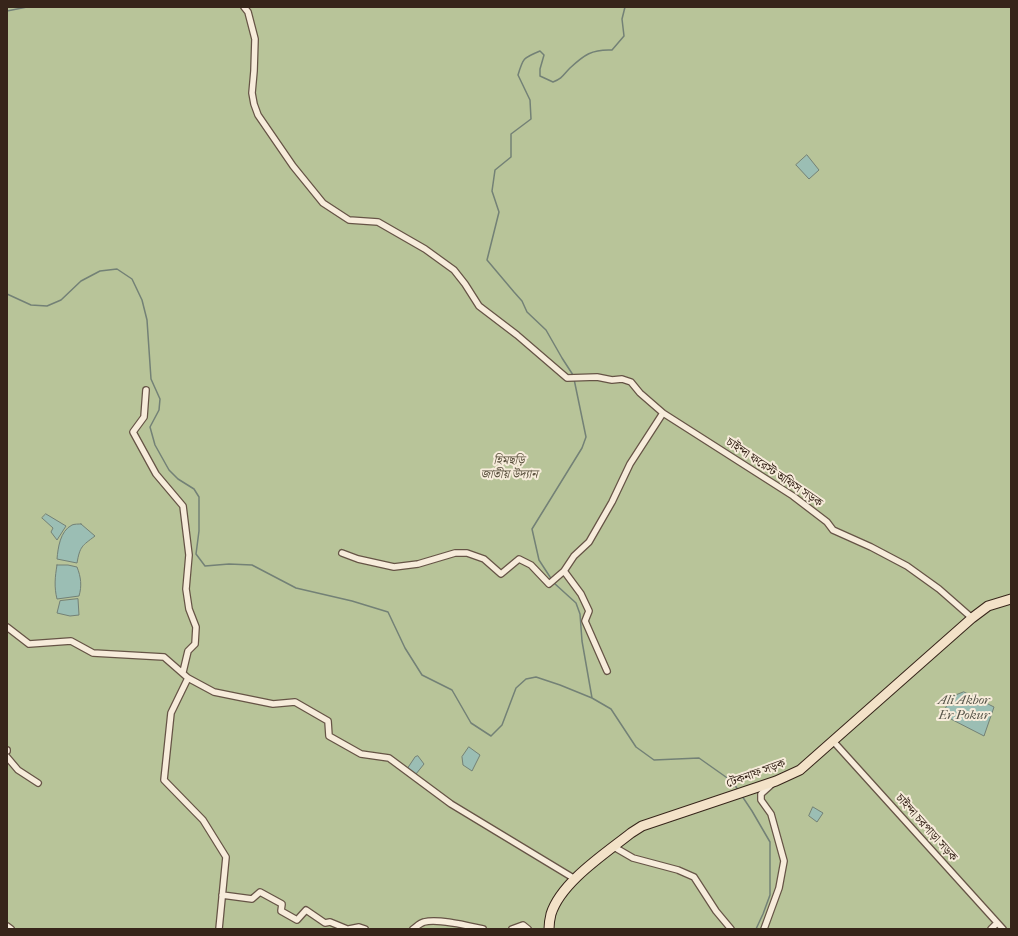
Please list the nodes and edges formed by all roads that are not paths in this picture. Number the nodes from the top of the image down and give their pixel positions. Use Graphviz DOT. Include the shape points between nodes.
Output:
graph roads {
  1 [pos="244,7"];
  2 [pos="146,390"];
  3 [pos="663,413"];
  4 [pos="342,553"];
  5 [pos="564,571"];
  6 [pos="1011,599"];
  7 [pos="972,618"];
  8 [pos="7,627"];
  9 [pos="607,671"];
  10 [pos="183,672"];
  11 [pos="188,678"];
  12 [pos="833,741"];
  13 [pos="7,757"];
  14 [pos="776,781"];
  15 [pos="38,783"];
  16 [pos="614,847"];
  17 [pos="575,879"];
  18 [pos="222,895"];
  19 [pos="997,923"];
  20 [pos="7,926"];
  21 [pos="11,929"];
  22 [pos="219,929"];
  23 [pos="348,929"];
  24 [pos="365,929"];
  25 [pos="413,929"];
  26 [pos="483,929"];
  27 [pos="512,929"];
  28 [pos="528,929"];
  29 [pos="548,929"];
  30 [pos="731,929"];
  31 [pos="764,929"];
  32 [pos="991,929"];
  33 [pos="1003,929"];
  1 -- 3 [label="street, চাইন্দা ফরেস্ট অফিস সড়ক" via="248,12 255,39 252,94 258,115 293,166 323,203 349,220 378,222 425,249 454,270 479,306 567,378 622,379 631,382"];
  2 -- 10 [label="street" via="144,417 133,432 156,474 183,506 189,555 186,589 189,609 196,627 195,644 188,651"];
  3 -- 5 [label="street" via="630,464 590,542 574,556"];
  3 -- 7 [label="street, চাইন্দা ফরেস্ট অফিস সড়ক" via="793,496 827,522 833,530 907,566 939,589"];
  4 -- 5 [label="street" via="394,566 418,564 455,553 467,553 484,559 501,574 519,559 531,565 549,584"];
  5 -- 9 [label="street" via="581,594 589,611 585,620"];
  6 -- 7 [label="highway, টেকনাফ সড়ক" via="988,606"];
  7 -- 12 [label="highway, টেকনাফ সড়ক"];
  8 -- 10 [label="street" via="29,644 72,641 93,653 164,657"];
  10 -- 11 [label="street"];
  11 -- 17 [label="street" via="214,692 273,704 295,702 328,721 329,736 361,754 389,758 451,804"];
  11 -- 18 [label="street" via="171,713 164,780 203,820 226,857"];
  12 -- 14 [label="highway, টেকনাফ সড়ক" via="800,770"];
  12 -- 19 [label="street, চাইন্দা চরপাড়া সড়ক"];
  13 -- 15 [label="street" via="18,770"];
  14 -- 16 [label="highway, টেকনাফ সড়ক" via="642,826"];
  14 -- 31 [label="street" via="761,794 761,800 771,814 784,861 779,888"];
  16 -- 17 [label="highway, টেকনাফ সড়ক"];
  16 -- 30 [label="street" via="633,858 694,877"];
  17 -- 29 [label="highway, টেকনাফ সড়ক" via="563,892 551,913"];
  18 -- 22 [label="street"];
  18 -- 23 [label="street" via="252,899 260,892 282,904 281,911 297,920 306,910 325,923 330,922"];
  19 -- 32 [label="street"];
  19 -- 33 [label="street, চাইন্দা চরপাড়া সড়ক"];
  20 -- 21 [label="street"];
  23 -- 24 [label="street"];
  25 -- 26 [label="street" via="423,922 434,922"];
  27 -- 28 [label="street" via="523,925"];
}
